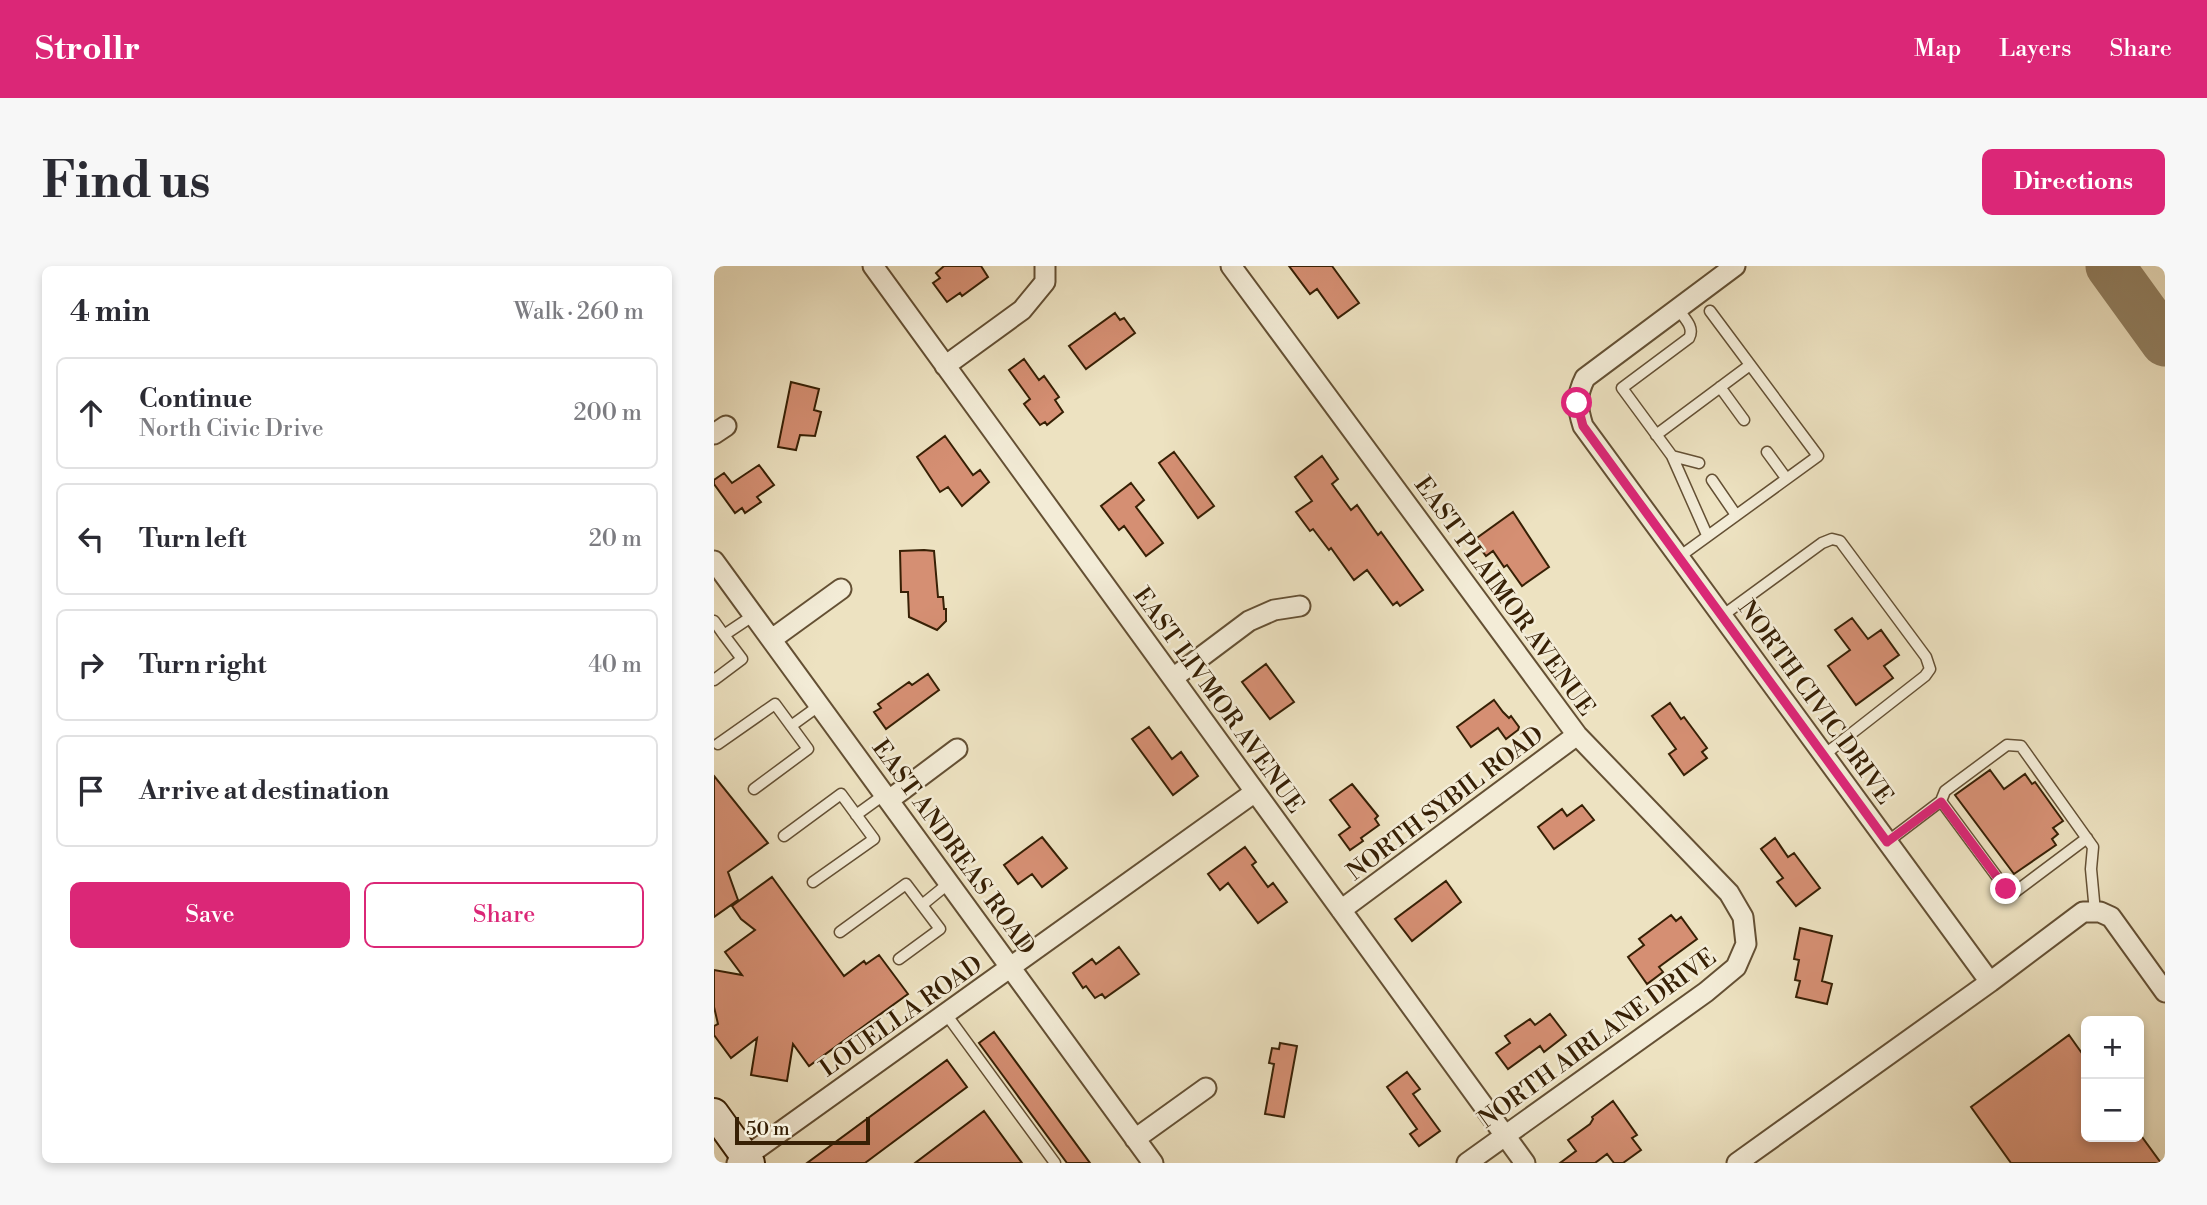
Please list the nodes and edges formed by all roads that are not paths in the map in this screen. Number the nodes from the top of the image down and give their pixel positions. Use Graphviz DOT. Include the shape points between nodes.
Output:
graph roads {
  1 [pos="873,266"];
  2 [pos="1045,266"];
  3 [pos="1231,266"];
  4 [pos="1735,266"];
  5 [pos="1678,309"];
  6 [pos="1710,311"];
  7 [pos="1750,365"];
  8 [pos="945,366"];
  9 [pos="1720,387"];
  10 [pos="1744,420"];
  11 [pos="1656,435"];
  12 [pos="1767,452"];
  13 [pos="1672,456"];
  14 [pos="1699,463"];
  15 [pos="1786,478"];
  16 [pos="1712,480"];
  17 [pos="1736,515"];
  18 [pos="1707,535"];
  19 [pos="1679,557"];
  20 [pos="714,561"];
  21 [pos="841,589"];
  22 [pos="1300,606"];
  23 [pos="754,615"];
  24 [pos="1722,616"];
  25 [pos="714,621"];
  26 [pos="724,635"];
  27 [pos="772,639"];
  28 [pos="1173,678"];
  29 [pos="714,680"];
  30 [pos="820,705"];
  31 [pos="791,726"];
  32 [pos="1577,735"];
  33 [pos="718,744"];
  34 [pos="957,750"];
  35 [pos="1824,755"];
  36 [pos="754,789"];
  37 [pos="1255,792"];
  38 [pos="887,797"];
  39 [pos="1941,802"];
  40 [pos="856,815"];
  41 [pos="784,836"];
  42 [pos="2087,838"];
  43 [pos="1887,842"];
  44 [pos="813,882"];
  45 [pos="949,883"];
  46 [pos="922,905"];
  47 [pos="1341,910"];
  48 [pos="2095,912"];
  49 [pos="840,932"];
  50 [pos="1746,944"];
  51 [pos="899,959"];
  52 [pos="1011,967"];
  53 [pos="1990,982"];
  54 [pos="2165,992"];
  55 [pos="946,1014"];
  56 [pos="1206,1088"];
  57 [pos="714,1113"];
  58 [pos="1505,1136"];
  59 [pos="1135,1139"];
  60 [pos="744,1161"];
  61 [pos="1055,1163"];
  62 [pos="1153,1163"];
  63 [pos="1467,1163"];
  64 [pos="1525,1163"];
  65 [pos="1737,1163"];
  1 -- 8 [label="street, EAST LIVMOR AVENUE"];
  2 -- 8 [label="street" via="1045,282 1022,310"];
  3 -- 32 [label="street, EAST PLAIMOR AVENUE"];
  4 -- 5 [label="street, NORTH CIVIC DRIVE"];
  5 -- 11 [label="lane" via="1691,326 1689,338 1622,388"];
  5 -- 19 [label="street, NORTH CIVIC DRIVE" via="1585,378 1577,403 1583,426"];
  6 -- 7 [label="lane"];
  7 -- 9 [label="lane"];
  7 -- 15 [label="lane" via="1818,456"];
  8 -- 28 [label="street, EAST LIVMOR AVENUE"];
  9 -- 10 [label="lane"];
  9 -- 11 [label="lane"];
  11 -- 13 [label="lane"];
  12 -- 15 [label="lane"];
  13 -- 14 [label="lane"];
  13 -- 18 [label="lane"];
  15 -- 17 [label="lane"];
  16 -- 17 [label="lane"];
  17 -- 18 [label="lane"];
  18 -- 19 [label="lane"];
  19 -- 24 [label="street, NORTH CIVIC DRIVE"];
  20 -- 23 [label="street, EAST ANDREAS ROAD"];
  21 -- 27 [label="street"];
  22 -- 28 [label="street" via="1249,621"];
  23 -- 26 [label="lane"];
  23 -- 27 [label="street, EAST ANDREAS ROAD"];
  24 -- 35 [label="street, NORTH CIVIC DRIVE"];
  24 -- 35 [label="lane" via="1832,539 1840,541 1918,646 1930,669 1926,676"];
  25 -- 26 [label="lane"];
  26 -- 29 [label="lane" via="742,659"];
  27 -- 30 [label="street, EAST ANDREAS ROAD"];
  28 -- 37 [label="street, EAST LIVMOR AVENUE"];
  30 -- 31 [label="lane"];
  30 -- 38 [label="street, EAST ANDREAS ROAD"];
  31 -- 33 [label="lane" via="775,704"];
  31 -- 36 [label="lane" via="808,749"];
  32 -- 47 [label="street, NORTH SYBIL ROAD"];
  32 -- 50 [label="street, EAST PLAIMOR AVENUE" via="1729,893 1743,917"];
  34 -- 38 [label="street"];
  35 -- 43 [label="street, NORTH CIVIC DRIVE"];
  37 -- 47 [label="street, EAST LIVMOR AVENUE"];
  37 -- 52 [label="street, LOUELLA ROAD"];
  38 -- 40 [label="lane"];
  38 -- 45 [label="street, EAST ANDREAS ROAD"];
  39 -- 42 [label="lane" via="2006,889 2015,892"];
  39 -- 42 [label="lane" via="1945,791 2007,745 2021,746"];
  39 -- 43 [label="lane"];
  40 -- 41 [label="lane" via="841,794"];
  40 -- 44 [label="lane" via="874,839"];
  42 -- 48 [label="lane" via="2093,847"];
  43 -- 53 [label="street, NORTH CIVIC DRIVE"];
  45 -- 46 [label="lane"];
  45 -- 52 [label="street, EAST ANDREAS ROAD"];
  46 -- 49 [label="lane" via="906,884"];
  46 -- 51 [label="lane" via="940,929"];
  47 -- 58 [label="street, EAST LIVMOR AVENUE"];
  48 -- 53 [label="street" via="2083,912"];
  48 -- 54 [label="street" via="2111,917"];
  50 -- 58 [label="street, NORTH AIRLANE DRIVE" via="1736,967 1706,992"];
  52 -- 55 [label="street, LOUELLA ROAD"];
  52 -- 59 [label="street, EAST ANDREAS ROAD"];
  53 -- 65 [label="street"];
  55 -- 60 [label="street, LOUELLA ROAD"];
  55 -- 61 [label="lane"];
  56 -- 59 [label="street"];
  57 -- 60 [label="main road"];
  58 -- 63 [label="street, NORTH AIRLANE DRIVE"];
  58 -- 64 [label="street, EAST LIVMOR AVENUE"];
  59 -- 62 [label="street, EAST ANDREAS ROAD"];
}
